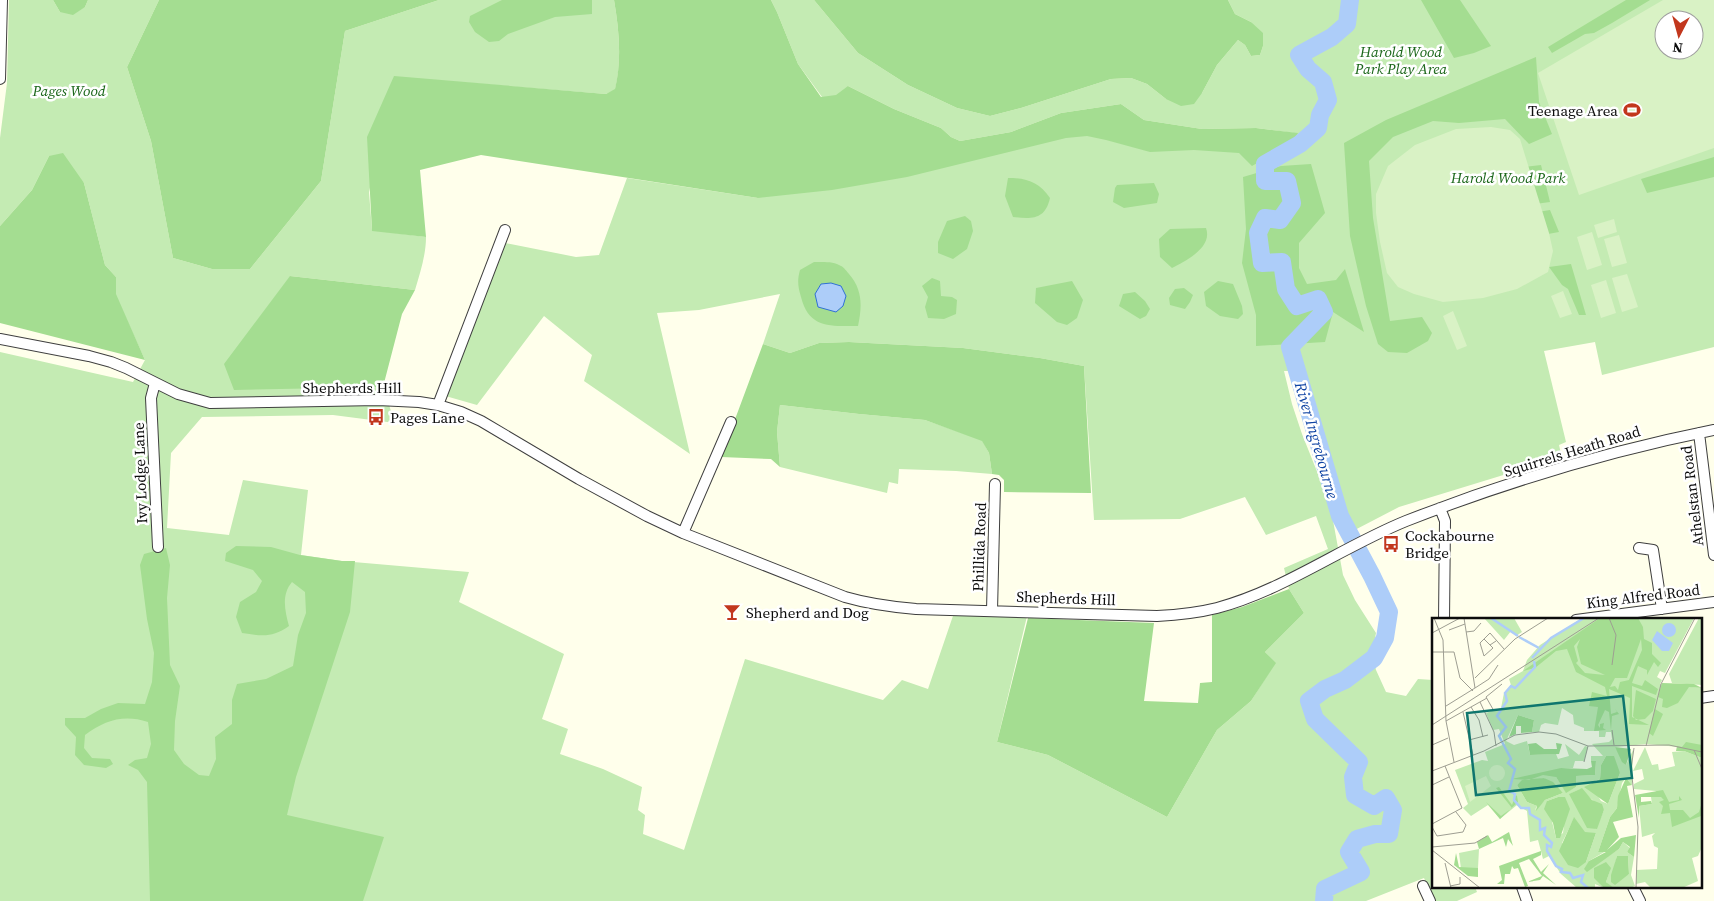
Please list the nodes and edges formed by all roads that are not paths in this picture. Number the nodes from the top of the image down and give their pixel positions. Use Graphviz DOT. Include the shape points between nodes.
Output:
graph roads {
  1 [pos="2,0"];
  2 [pos="0,79"];
  3 [pos="505,230"];
  4 [pos="0,339"];
  5 [pos="155,383"];
  6 [pos="438,405"];
  7 [pos="731,422"];
  8 [pos="1714,430"];
  9 [pos="1699,433"];
  10 [pos="995,484"];
  11 [pos="1440,508"];
  12 [pos="683,533"];
  13 [pos="158,547"];
  14 [pos="1639,548"];
  15 [pos="1714,555"];
  16 [pos="1714,602"];
  17 [pos="1662,609"];
  18 [pos="992,611"];
  19 [pos="1444,618"];
  20 [pos="1592,618"];
  21 [pos="1423,886"];
  22 [pos="1522,888"];
  23 [pos="1634,888"];
  24 [pos="1430,901"];
  25 [pos="1527,901"];
  26 [pos="1640,901"];
  1 -- 2 [label="street"];
  3 -- 6 [label="street"];
  4 -- 5 [label="street, Shepherds Hill" via="89,356 126,368"];
  5 -- 6 [label="street, Shepherds Hill" via="210,403 378,400"];
  5 -- 13 [label="street, Ivy Lodge Lane" via="151,398"];
  6 -- 12 [label="street, Shepherds Hill" via="481,421 607,495"];
  7 -- 12 [label="street"];
  8 -- 9 [label="street, Squirrels Heath Road"];
  9 -- 11 [label="street, Squirrels Heath Road" via="1577,462"];
  9 -- 15 [label="street, Athelstan Road"];
  10 -- 18 [label="street, Phillida Road"];
  11 -- 18 [label="street, Shepherds Hill" via="1376,535 1245,599 1191,614 1157,616"];
  11 -- 19 [label="street" via="1444,521"];
  12 -- 18 [label="street, Shepherds Hill" via="865,603 887,607"];
  14 -- 17 [label="street" via="1653,550"];
  16 -- 17 [label="street, King Alfred Road"];
  17 -- 20 [label="street, King Alfred Road"];
  21 -- 24 [label="street"];
  22 -- 25 [label="street"];
  23 -- 26 [label="street"];
}
